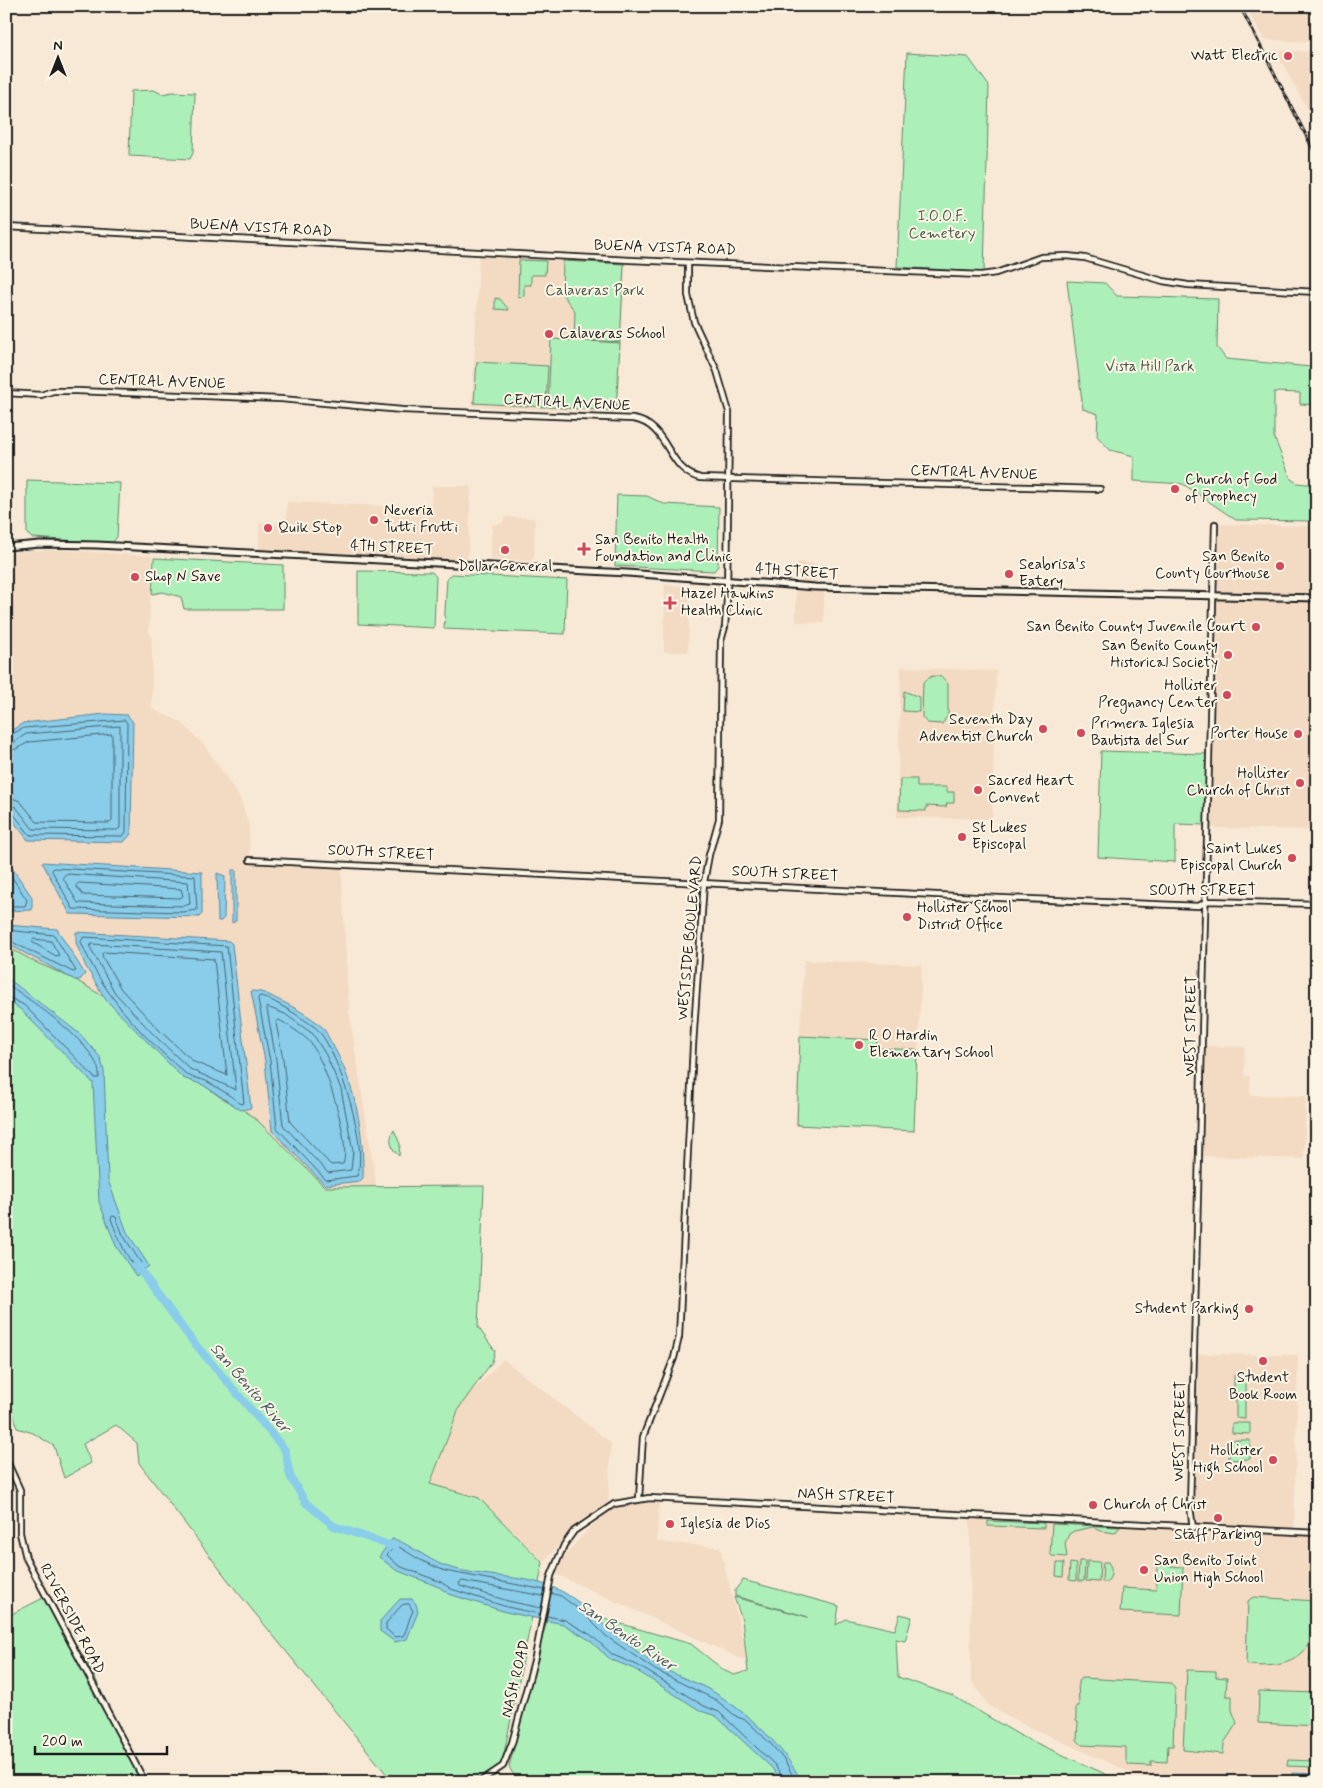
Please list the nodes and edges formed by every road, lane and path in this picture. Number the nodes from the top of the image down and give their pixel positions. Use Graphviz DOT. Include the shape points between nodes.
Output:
graph roads {
  1 [pos="6,227"];
  2 [pos="688,263"];
  3 [pos="1317,292"];
  4 [pos="6,393"];
  5 [pos="728,479"];
  6 [pos="1100,489"];
  7 [pos="1216,524"];
  8 [pos="6,547"];
  9 [pos="727,579"];
  10 [pos="1214,597"];
  11 [pos="1317,598"];
  12 [pos="250,860"];
  13 [pos="704,882"];
  14 [pos="1207,901"];
  15 [pos="1317,904"];
  16 [pos="6,1459"];
  17 [pos="639,1499"];
  18 [pos="614,1504"];
  19 [pos="1193,1528"];
  20 [pos="1317,1533"];
  21 [pos="145,1782"];
  22 [pos="479,1782"];
  1 -- 2 [label="street, BUENA VISTA ROAD"];
  2 -- 3 [label="street, BUENA VISTA ROAD" via="981,275 1041,257 1067,256 1091,259 1163,281 1188,285"];
  2 -- 5 [label="street, WESTSIDE BOULEVARD" via="688,295 694,322 717,371 728,406"];
  4 -- 5 [label="street, CENTRAL AVENUE" via="41,395 53,391 77,391 255,398 402,410 634,419 646,422 658,432 675,462 686,473 700,478"];
  5 -- 6 [label="street, CENTRAL AVENUE"];
  5 -- 9 [label="street, WESTSIDE BOULEVARD"];
  7 -- 10 [label="street, WEST STREET"];
  8 -- 9 [label="main road, 4TH STREET" via="97,545"];
  9 -- 10 [label="main road, 4TH STREET" via="815,587"];
  9 -- 13 [label="street, WESTSIDE BOULEVARD" via="725,627 721,641 719,820"];
  10 -- 11 [label="main road, 4TH STREET"];
  10 -- 14 [label="street, WEST STREET"];
  12 -- 13 [label="street, SOUTH STREET"];
  13 -- 14 [label="street, SOUTH STREET" via="1199,906"];
  13 -- 17 [label="street, WESTSIDE BOULEVARD" via="679,1337 643,1437"];
  14 -- 15 [label="street, SOUTH STREET"];
  14 -- 19 [label="street, WEST STREET" via="1190,1498"];
  16 -- 21 [label="street, RIVERSIDE ROAD" via="20,1490 20,1533 26,1558"];
  17 -- 18 [label="street, NASH STREET"];
  17 -- 19 [label="street, NASH STREET"];
  18 -- 22 [label="street, NASH ROAD" via="574,1531 564,1545 554,1568 521,1711 503,1766"];
  19 -- 20 [label="street"];
}
